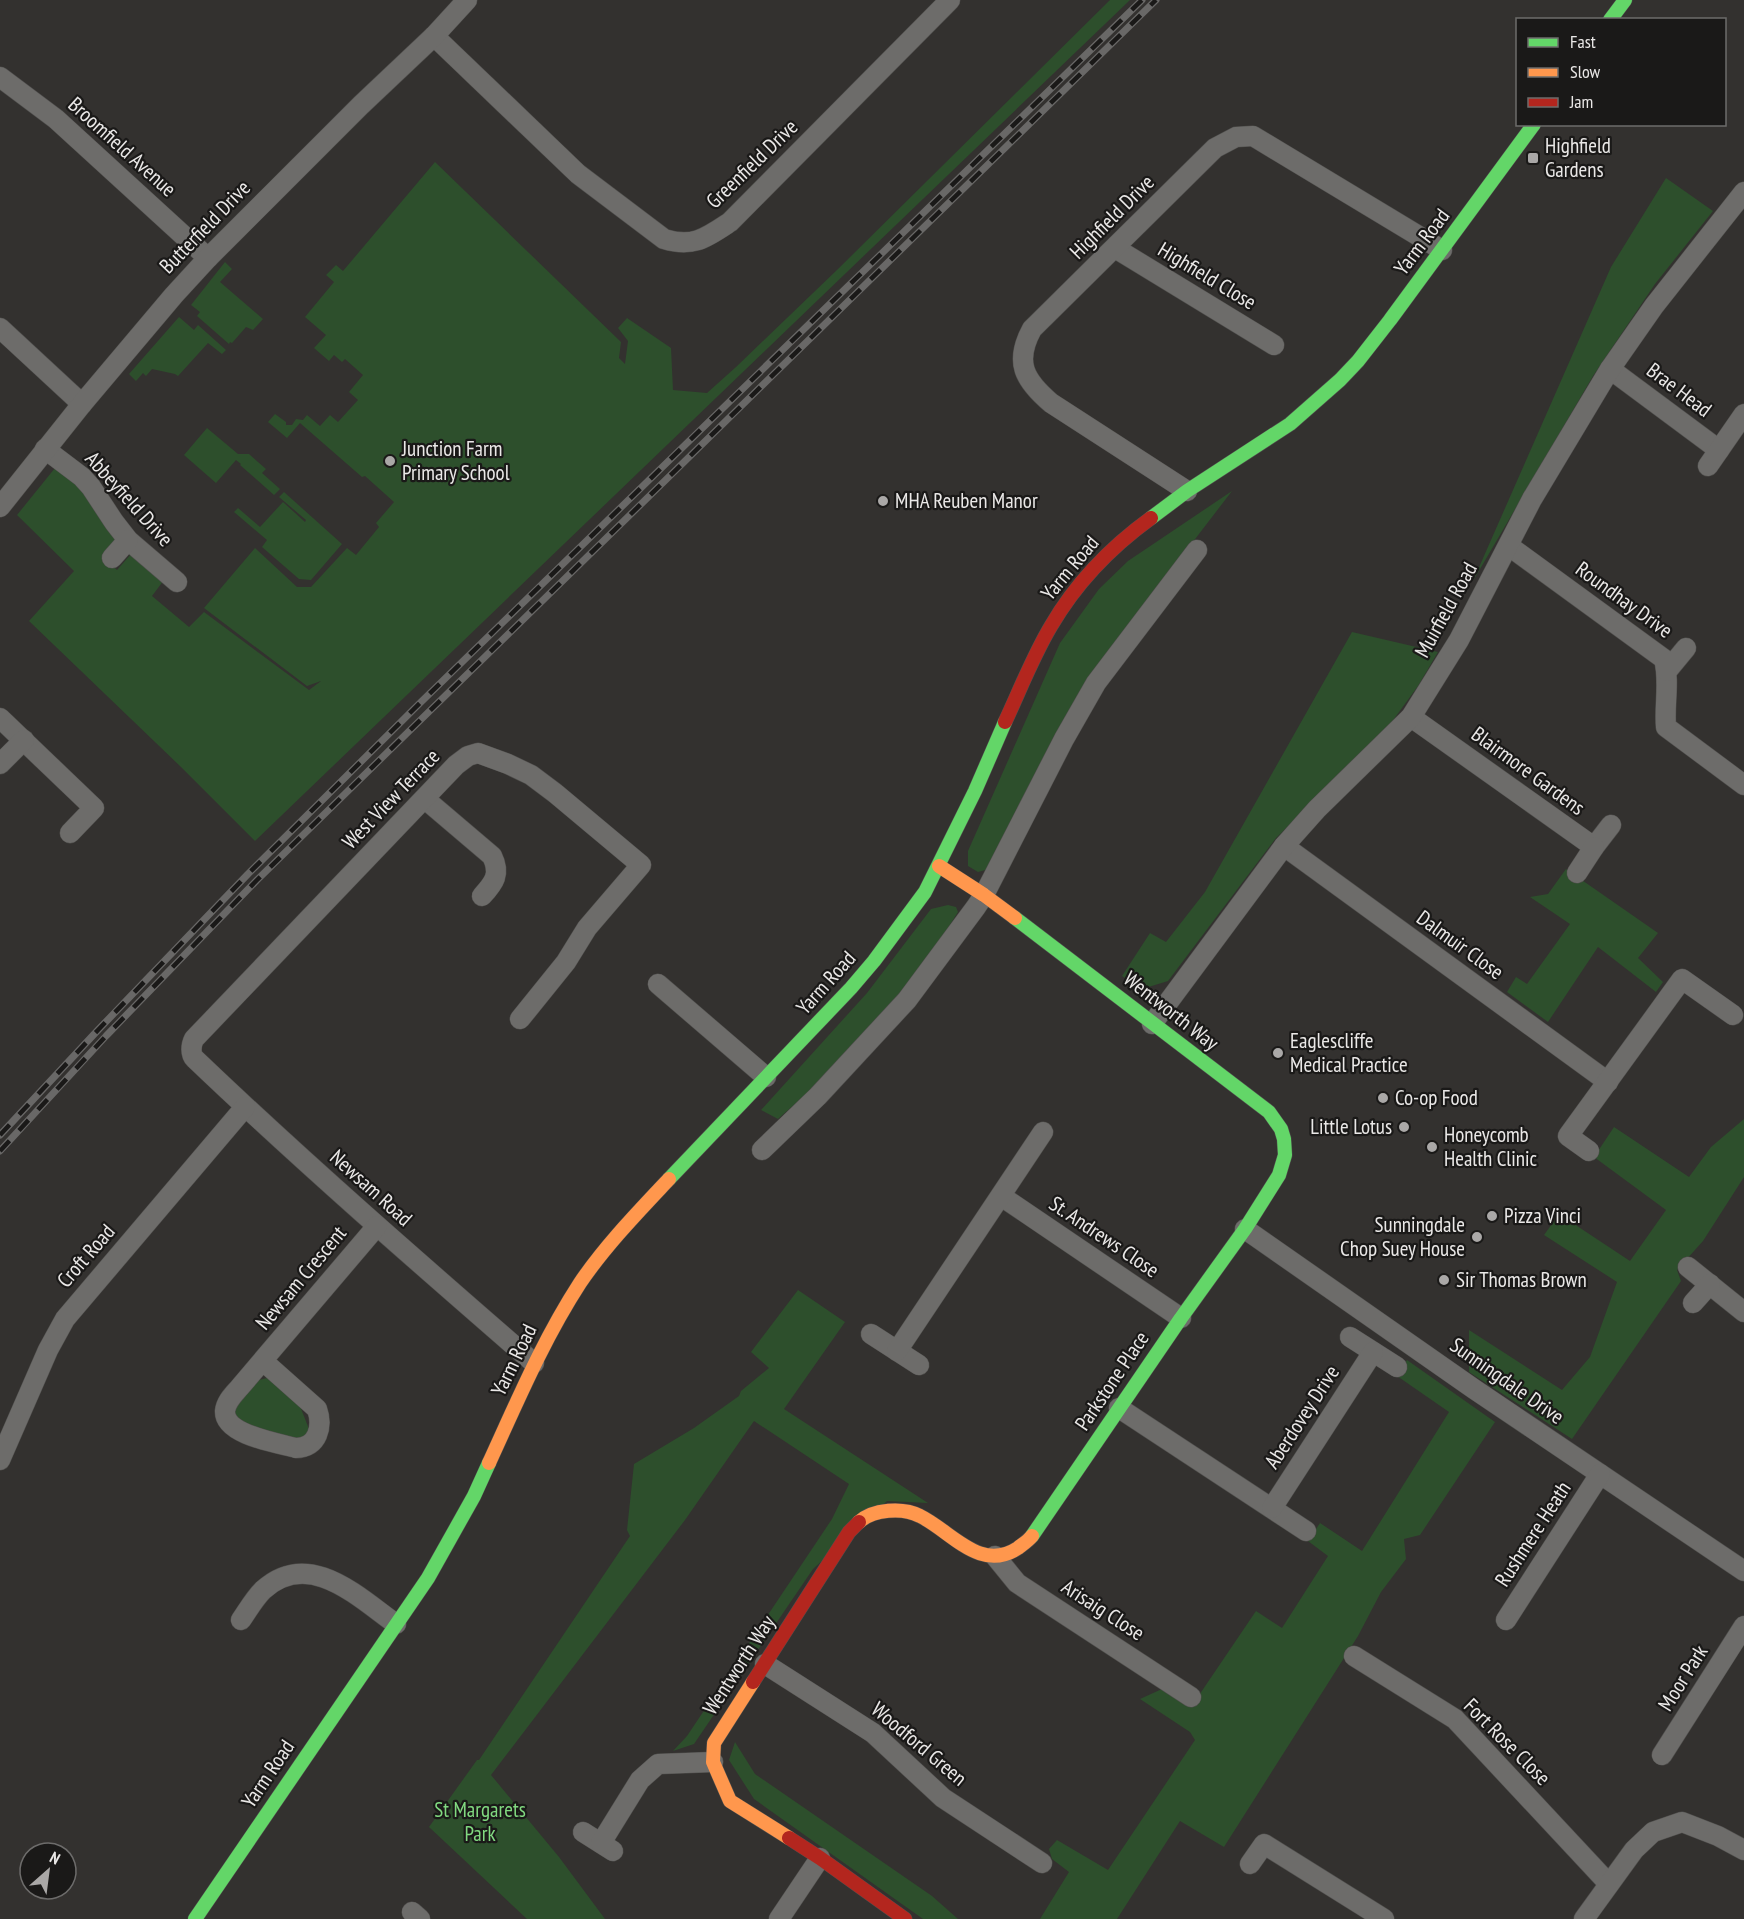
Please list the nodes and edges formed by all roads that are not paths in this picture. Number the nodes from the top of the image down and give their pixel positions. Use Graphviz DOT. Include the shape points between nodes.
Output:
graph roads {
  1 [pos="467,0"];
  2 [pos="950,0"];
  3 [pos="1625,0"];
  4 [pos="1612,18"];
  5 [pos="434,36"];
  6 [pos="0,77"];
  7 [pos="1533,126"];
  8 [pos="1744,192"];
  9 [pos="1115,248"];
  10 [pos="1442,250"];
  11 [pos="208,258"];
  12 [pos="0,328"];
  13 [pos="1274,345"];
  14 [pos="1610,369"];
  15 [pos="82,404"];
  16 [pos="1744,414"];
  17 [pos="45,450"];
  18 [pos="1187,491"];
  19 [pos="0,507"];
  20 [pos="128,540"];
  21 [pos="1509,546"];
  22 [pos="1197,550"];
  23 [pos="112,558"];
  24 [pos="177,582"];
  25 [pos="1686,648"];
  26 [pos="1667,671"];
  27 [pos="1411,717"];
  28 [pos="0,718"];
  29 [pos="24,740"];
  30 [pos="0,764"];
  31 [pos="1744,785"];
  32 [pos="425,799"];
  33 [pos="1611,825"];
  34 [pos="70,833"];
  35 [pos="1284,846"];
  36 [pos="1593,848"];
  37 [pos="939,866"];
  38 [pos="1577,873"];
  39 [pos="482,896"];
  40 [pos="984,896"];
  41 [pos="658,984"];
  42 [pos="1733,1015"];
  43 [pos="520,1019"];
  44 [pos="1152,1024"];
  45 [pos="194,1039"];
  46 [pos="766,1077"];
  47 [pos="1608,1082"];
  48 [pos="245,1107"];
  49 [pos="1043,1132"];
  50 [pos="762,1150"];
  51 [pos="1588,1151"];
  52 [pos="1001,1196"];
  53 [pos="376,1226"];
  54 [pos="1245,1228"];
  55 [pos="1688,1267"];
  56 [pos="1710,1284"];
  57 [pos="1693,1303"];
  58 [pos="1744,1312"];
  59 [pos="1180,1318"];
  60 [pos="871,1334"];
  61 [pos="1350,1337"];
  62 [pos="897,1351"];
  63 [pos="1373,1352"];
  64 [pos="263,1361"];
  65 [pos="534,1363"];
  66 [pos="920,1365"];
  67 [pos="1397,1366"];
  68 [pos="1119,1408"];
  69 [pos="0,1460"];
  70 [pos="1600,1474"];
  71 [pos="1272,1508"];
  72 [pos="1306,1531"];
  73 [pos="1003,1554"];
  74 [pos="1744,1571"];
  75 [pos="241,1620"];
  76 [pos="1506,1620"];
  77 [pos="396,1624"];
  78 [pos="1744,1626"];
  79 [pos="1354,1656"];
  80 [pos="765,1664"];
  81 [pos="1191,1696"];
  82 [pos="1662,1755"];
  83 [pos="713,1762"];
  84 [pos="583,1832"];
  85 [pos="1744,1850"];
  86 [pos="820,1858"];
  87 [pos="1042,1863"];
  88 [pos="1250,1864"];
  89 [pos="1609,1884"];
  90 [pos="195,1919"];
  91 [pos="779,1919"];
  92 [pos="905,1919"];
  93 [pos="1384,1919"];
  94 [pos="1584,1919"];
  1 -- 5 [label="street, Butterfield Drive"];
  2 -- 5 [label="street, Greenfield Drive" via="730,222 704,239 678,244 663,239 578,174"];
  3 -- 4 [label="main road"];
  5 -- 11 [label="street, Butterfield Drive"];
  6 -- 11 [label="street, Broomfield Avenue" via="56,119"];
  7 -- 10 [label="main road, Yarm Road"];
  8 -- 14 [label="street, Muirfield Road"];
  9 -- 10 [label="street, Highfield Drive" via="1215,148 1236,137 1253,136"];
  9 -- 13 [label="street, Highfield Close"];
  9 -- 18 [label="street, Highfield Drive" via="1032,329 1022,354 1025,373 1051,403"];
  10 -- 18 [label="main road, Yarm Road" via="1358,361 1318,400 1276,434"];
  11 -- 15 [label="street, Butterfield Drive"];
  12 -- 15 [label="street"];
  14 -- 16 [label="street, Brae Head" via="1713,458"];
  14 -- 21 [label="street, Muirfield Road" via="1532,499"];
  15 -- 17 [label="street, Butterfield Drive"];
  17 -- 19 [label="street, Butterfield Drive"];
  17 -- 20 [label="street, Abbeyfield Drive" via="82,477"];
  18 -- 37 [label="main road, Yarm Road" via="1107,554 1063,606 1027,674"];
  20 -- 23 [label="street"];
  20 -- 24 [label="street, Abbeyfield Drive"];
  21 -- 26 [label="street, Roundhay Drive" via="1664,659"];
  21 -- 27 [label="street, Muirfield Road" via="1459,640"];
  22 -- 40 [label="street" via="1096,682"];
  25 -- 26 [label="street"];
  26 -- 31 [label="street, Roundhay Drive" via="1666,728"];
  27 -- 35 [label="street, Muirfield Road"];
  27 -- 36 [label="street, Blairmore Gardens"];
  28 -- 29 [label="street"];
  29 -- 30 [label="street"];
  29 -- 34 [label="street" via="94,808"];
  32 -- 39 [label="street" via="492,856 496,876"];
  32 -- 43 [label="street, West View Terrace" via="464,758 484,754 539,780 641,865 587,928 566,962"];
  32 -- 45 [label="street, West View Terrace"];
  33 -- 36 [label="street, Blairmore Gardens"];
  35 -- 44 [label="street, Muirfield Road"];
  35 -- 47 [label="street, Dalmuir Close"];
  36 -- 38 [label="street"];
  37 -- 40 [label="main road, Wentworth Way"];
  37 -- 46 [label="main road, Yarm Road" via="925,892 868,968"];
  40 -- 44 [label="main road, Wentworth Way"];
  40 -- 50 [label="street" via="907,1000 818,1096 770,1128"];
  41 -- 46 [label="street"];
  42 -- 47 [label="street" via="1682,979"];
  44 -- 54 [label="main road, Wentworth Way" via="1269,1112 1281,1129 1285,1149 1282,1169"];
  45 -- 48 [label="street, Newsam Road" via="193,1057"];
  46 -- 65 [label="main road, Yarm Road" via="608,1247 572,1294"];
  47 -- 51 [label="street" via="1568,1136"];
  48 -- 53 [label="street, Newsam Road"];
  48 -- 69 [label="street, Croft Road" via="65,1319"];
  49 -- 52 [label="street"];
  52 -- 59 [label="street, St. Andrews Close"];
  52 -- 62 [label="street"];
  53 -- 64 [label="street, Newsam Crescent"];
  53 -- 65 [label="street, Newsam Road"];
  54 -- 59 [label="main road, Parkstone Place"];
  54 -- 70 [label="street, Sunningdale Drive"];
  55 -- 56 [label="street"];
  56 -- 57 [label="street"];
  56 -- 58 [label="street"];
  59 -- 68 [label="main road, Parkstone Place"];
  60 -- 62 [label="street"];
  61 -- 63 [label="street"];
  62 -- 66 [label="street"];
  63 -- 67 [label="street"];
  63 -- 71 [label="street, Aberdovey Drive"];
  64 -- 64 [label="street, Newsam Crescent" via="316,1409 320,1428 305,1447 296,1448 245,1433 228,1422 225,1411 229,1400"];
  65 -- 77 [label="main road, Yarm Road" via="456,1530"];
  68 -- 71 [label="street"];
  68 -- 73 [label="main road, Parkstone Place" via="1029,1540"];
  70 -- 74 [label="street, Sunningdale Drive"];
  70 -- 76 [label="street, Rushmere Heath"];
  71 -- 72 [label="street"];
  73 -- 80 [label="main road, Wentworth Way" via="970,1550 919,1515 889,1510 865,1516 849,1532"];
  73 -- 81 [label="street, Arisaig Close" via="1017,1583"];
  75 -- 77 [label="street" via="265,1589 286,1577 304,1574 321,1576 341,1586"];
  77 -- 90 [label="main road, Yarm Road"];
  78 -- 82 [label="street, Moor Park"];
  79 -- 89 [label="street, Fort Rose Close" via="1455,1719"];
  80 -- 83 [label="main road, Wentworth Way" via="714,1743"];
  80 -- 87 [label="street, Woodford Green" via="873,1733 943,1798"];
  83 -- 84 [label="street" via="658,1764 640,1780 607,1847"];
  83 -- 86 [label="main road" via="730,1801"];
  85 -- 89 [label="street" via="1682,1822 1653,1832"];
  86 -- 91 [label="street"];
  86 -- 92 [label="main road"];
  88 -- 93 [label="street" via="1264,1844"];
  89 -- 94 [label="street"];
}
